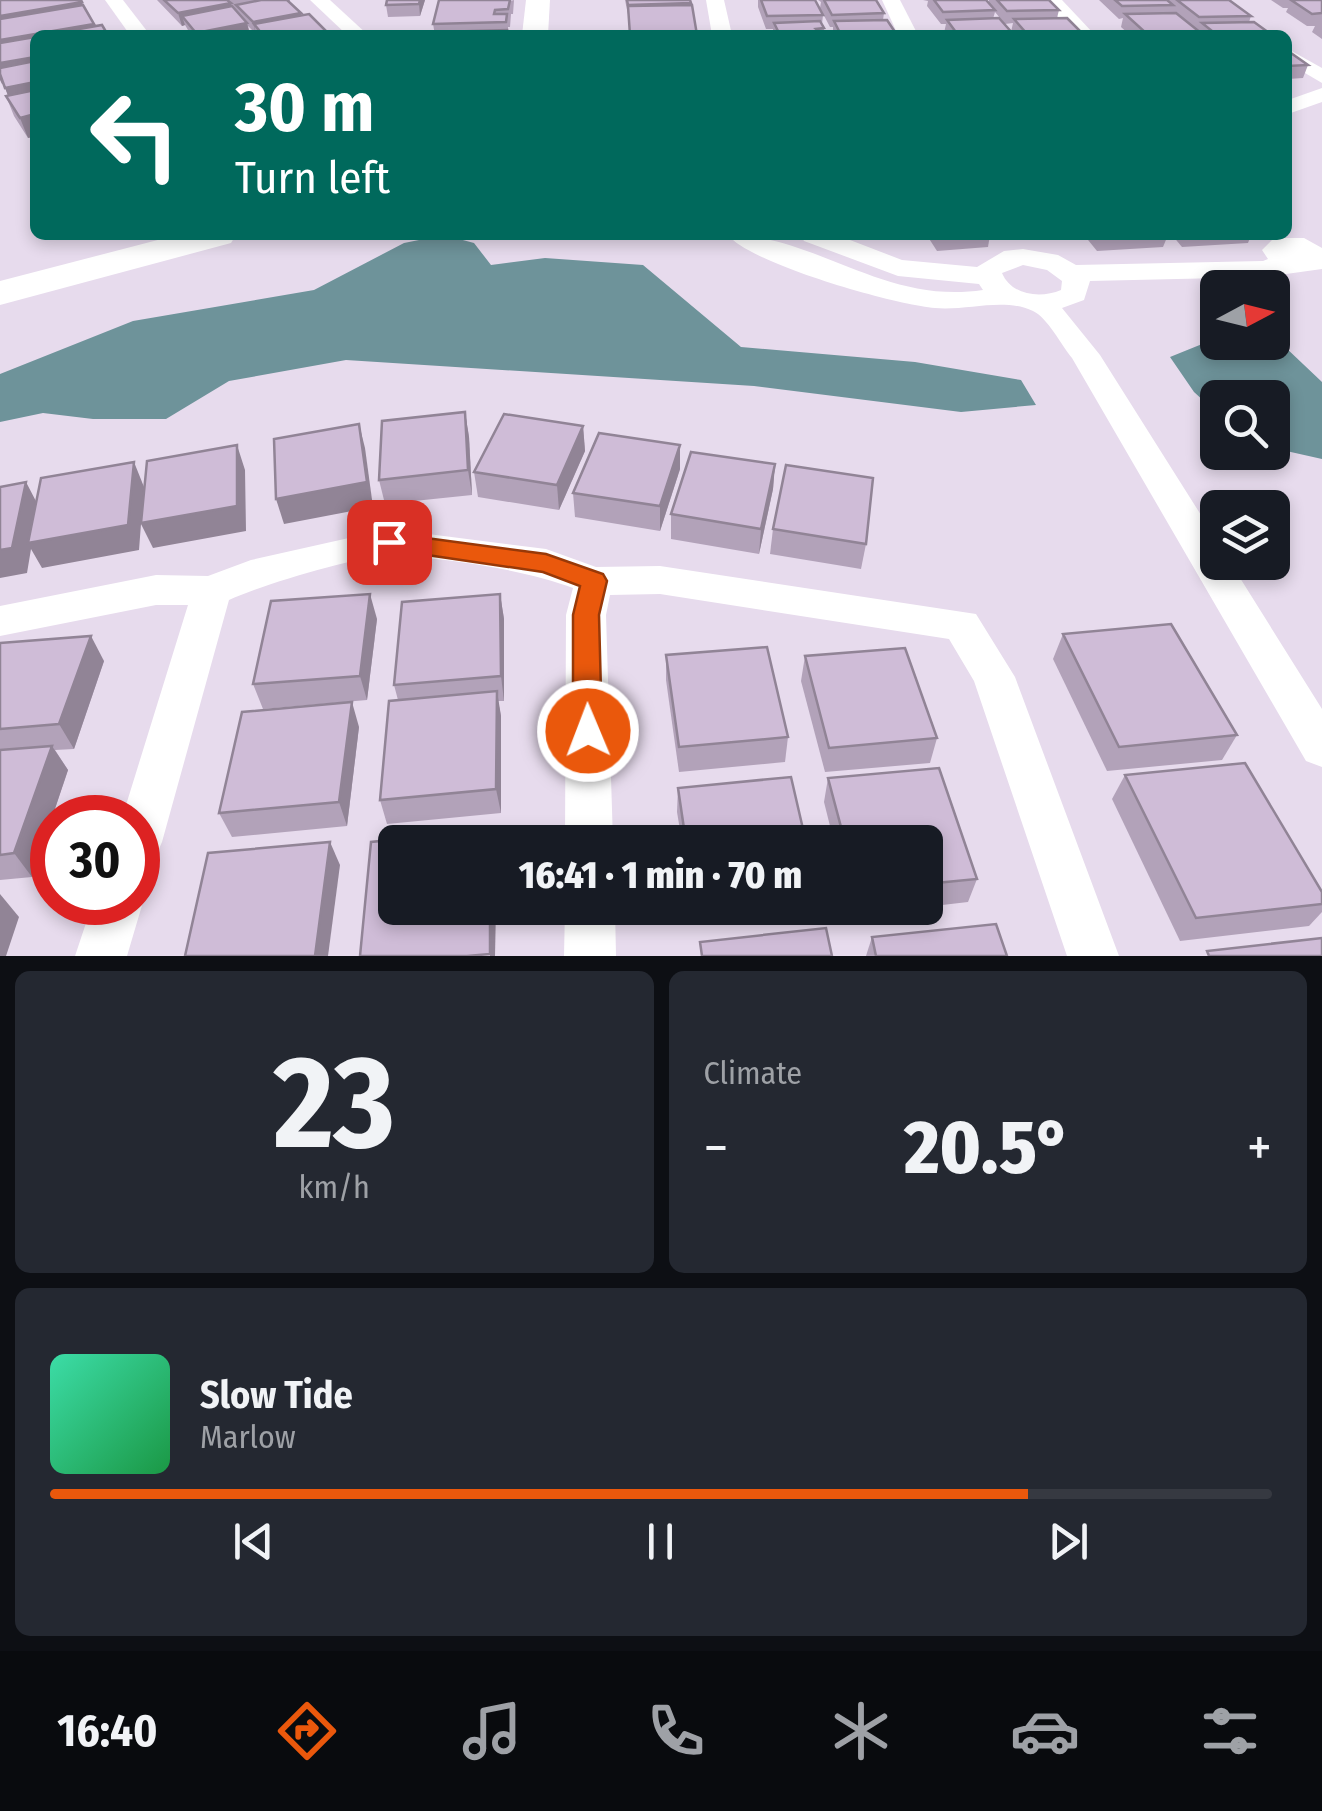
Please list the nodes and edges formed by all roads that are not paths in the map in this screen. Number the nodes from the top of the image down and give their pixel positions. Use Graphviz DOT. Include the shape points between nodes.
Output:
graph roads {
  1 [pos="114,0"];
  2 [pos="319,0"];
  3 [pos="538,0"];
  4 [pos="715,0"];
  5 [pos="891,0"];
  6 [pos="1052,0"];
  7 [pos="136,30"];
  8 [pos="352,30"];
  9 [pos="535,30"];
  10 [pos="721,30"];
  11 [pos="906,30"];
  12 [pos="1080,30"];
  13 [pos="1292,58"];
  14 [pos="1322,77"];
  15 [pos="1322,94"];
  16 [pos="1292,106"];
  17 [pos="85,240"];
  18 [pos="199,240"];
  19 [pos="752,240"];
  20 [pos="826,240"];
  21 [pos="1280,245"];
  22 [pos="1022,246"];
  23 [pos="1320,256"];
  24 [pos="0,262"];
  25 [pos="1072,274"];
  26 [pos="997,285"];
  27 [pos="0,293"];
  28 [pos="1043,303"];
  29 [pos="594,581"];
  30 [pos="212,591"];
  31 [pos="0,621"];
  32 [pos="1322,748"];
  33 [pos="152,795"];
  34 [pos="589,825"];
  35 [pos="111,925"];
  36 [pos="590,925"];
  37 [pos="101,956"];
  38 [pos="590,956"];
  39 [pos="1094,956"];
  1 -- 7 [label="street"];
  2 -- 8 [label="street"];
  3 -- 9 [label="main road"];
  4 -- 10 [label="street"];
  5 -- 11 [label="street"];
  6 -- 12 [label="street"];
  13 -- 14 [label="street"];
  15 -- 16 [label="street"];
  17 -- 24 [label="main road"];
  18 -- 27 [label="main road"];
  19 -- 26 [label="street" via="884,293 970,302"];
  20 -- 26 [label="street" via="898,268"];
  21 -- 23 [label="street" via="1312,264"];
  21 -- 25 [label="street" via="1264,269"];
  22 -- 25 [label="street"];
  22 -- 26 [label="street" via="994,263"];
  25 -- 28 [label="street" via="1074,294"];
  26 -- 28 [label="street"];
  28 -- 32 [label="street" via="1084,355"];
  29 -- 30 [label="street" via="546,563 389,542 252,574"];
  29 -- 34 [label="street" via="586,615"];
  29 -- 39 [label="street" via="660,580 962,625 994,677"];
  30 -- 31 [label="street" via="156,590"];
  30 -- 33 [label="street"];
  35 -- 37 [label="street"];
  36 -- 38 [label="street"];
}
